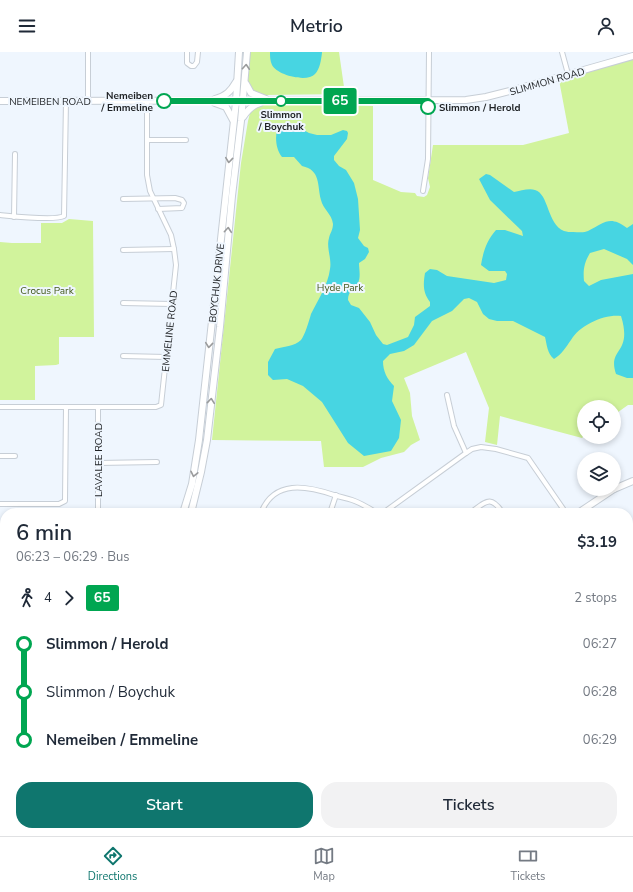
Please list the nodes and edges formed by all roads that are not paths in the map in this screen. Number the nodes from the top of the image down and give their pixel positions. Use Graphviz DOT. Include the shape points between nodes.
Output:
graph roads {
  1 [pos="88,52"];
  2 [pos="187,52"];
  3 [pos="198,52"];
  4 [pos="239,52"];
  5 [pos="247,52"];
  6 [pos="429,52"];
  7 [pos="562,52"];
  8 [pos="633,56"];
  9 [pos="568,74"];
  10 [pos="237,80"];
  11 [pos="245,82"];
  12 [pos="0,101"];
  13 [pos="66,101"];
  14 [pos="88,101"];
  15 [pos="147,101"];
  16 [pos="210,101"];
  17 [pos="271,101"];
  18 [pos="428,101"];
  19 [pos="236,102"];
  20 [pos="243,102"];
  21 [pos="242,120"];
  22 [pos="233,121"];
  23 [pos="147,140"];
  24 [pos="186,140"];
  25 [pos="14,154"];
  26 [pos="423,191"];
  27 [pos="153,198"];
  28 [pos="123,199"];
  29 [pos="158,208"];
  30 [pos="0,215"];
  31 [pos="14,217"];
  32 [pos="174,249"];
  33 [pos="123,250"];
  34 [pos="123,303"];
  35 [pos="172,304"];
  36 [pos="123,356"];
  37 [pos="166,357"];
  38 [pos="447,395"];
  39 [pos="0,407"];
  40 [pos="66,407"];
  41 [pos="98,407"];
  42 [pos="466,453"];
  43 [pos="0,456"];
  44 [pos="15,456"];
  45 [pos="158,462"];
  46 [pos="98,463"];
  47 [pos="633,481"];
  48 [pos="621,486"];
  49 [pos="336,495"];
  50 [pos="603,496"];
  51 [pos="0,504"];
  52 [pos="98,508"];
  53 [pos="185,508"];
  54 [pos="192,508"];
  55 [pos="264,508"];
  56 [pos="332,508"];
  57 [pos="369,508"];
  58 [pos="390,508"];
  59 [pos="477,508"];
  60 [pos="500,508"];
  61 [pos="563,508"];
  62 [pos="585,508"];
  1 -- 14 [label="street"];
  2 -- 3 [label="street" via="187,63 194,66 197,63"];
  4 -- 10 [label="main road, BOYCHUK DRIVE"];
  11 -- 5 [label="main road, BOYCHUK DRIVE, one-way"];
  6 -- 18 [label="street"];
  7 -- 9 [label="street"];
  8 -- 9 [label="main road, SLIMMON ROAD"];
  9 -- 18 [label="main road, SLIMMON ROAD" via="486,97"];
  10 -- 16 [label="main road" via="229,93"];
  10 -- 19 [label="main road, BOYCHUK DRIVE"];
  11 -- 17 [label="main road" via="251,93"];
  11 -- 20 [label="main road, BOYCHUK DRIVE"];
  12 -- 13 [label="main road, NEMEIBEN ROAD"];
  13 -- 14 [label="main road, NEMEIBEN ROAD"];
  13 -- 31 [label="street" via="65,214 60,218"];
  14 -- 15 [label="main road, NEMEIBEN ROAD"];
  15 -- 16 [label="main road, NEMEIBEN ROAD"];
  15 -- 23 [label="street, EMMELINE ROAD"];
  16 -- 19 [label="main road, NEMEIBEN ROAD"];
  16 -- 22 [label="main road" via="226,108"];
  17 -- 18 [label="main road, SLIMMON ROAD"];
  17 -- 20 [label="main road, SLIMMON ROAD"];
  17 -- 21 [label="main road" via="254,105"];
  18 -- 26 [label="street" via="428,159"];
  19 -- 20 [label="main road, NEMEIBEN ROAD"];
  19 -- 22 [label="main road, BOYCHUK DRIVE"];
  20 -- 21 [label="main road, BOYCHUK DRIVE"];
  54 -- 21 [label="main road, BOYCHUK DRIVE, one-way" via="207,440"];
  22 -- 53 [label="main road, BOYCHUK DRIVE, one-way" via="199,440 192,484"];
  23 -- 24 [label="street"];
  23 -- 27 [label="street, EMMELINE ROAD" via="147,175"];
  25 -- 31 [label="street"];
  27 -- 28 [label="street"];
  27 -- 29 [label="street, EMMELINE ROAD"];
  27 -- 29 [label="street" via="179,198 184,203 182,208"];
  29 -- 32 [label="street, EMMELINE ROAD" via="171,234"];
  30 -- 31 [label="street"];
  32 -- 33 [label="street"];
  32 -- 35 [label="street, EMMELINE ROAD" via="176,265"];
  34 -- 35 [label="street"];
  35 -- 37 [label="street, EMMELINE ROAD"];
  36 -- 37 [label="street"];
  37 -- 41 [label="street, EMMELINE ROAD" via="161,405"];
  38 -- 42 [label="street" via="454,426"];
  39 -- 40 [label="street, EMMELINE ROAD"];
  40 -- 41 [label="street, EMMELINE ROAD"];
  40 -- 51 [label="street" via="65,501 59,504"];
  41 -- 46 [label="street, LAVALEE ROAD"];
  42 -- 58 [label="street"];
  42 -- 61 [label="street" via="472,449 486,447 528,458"];
  43 -- 44 [label="street"];
  45 -- 46 [label="street"];
  46 -- 52 [label="street, LAVALEE ROAD"];
  47 -- 48 [label="main road"];
  49 -- 55 [label="street" via="313,488 292,487 276,494"];
  49 -- 56 [label="street"];
  49 -- 57 [label="street"];
  50 -- 62 [label="main road"];
  59 -- 60 [label="street" via="490,501 498,504"];
}
